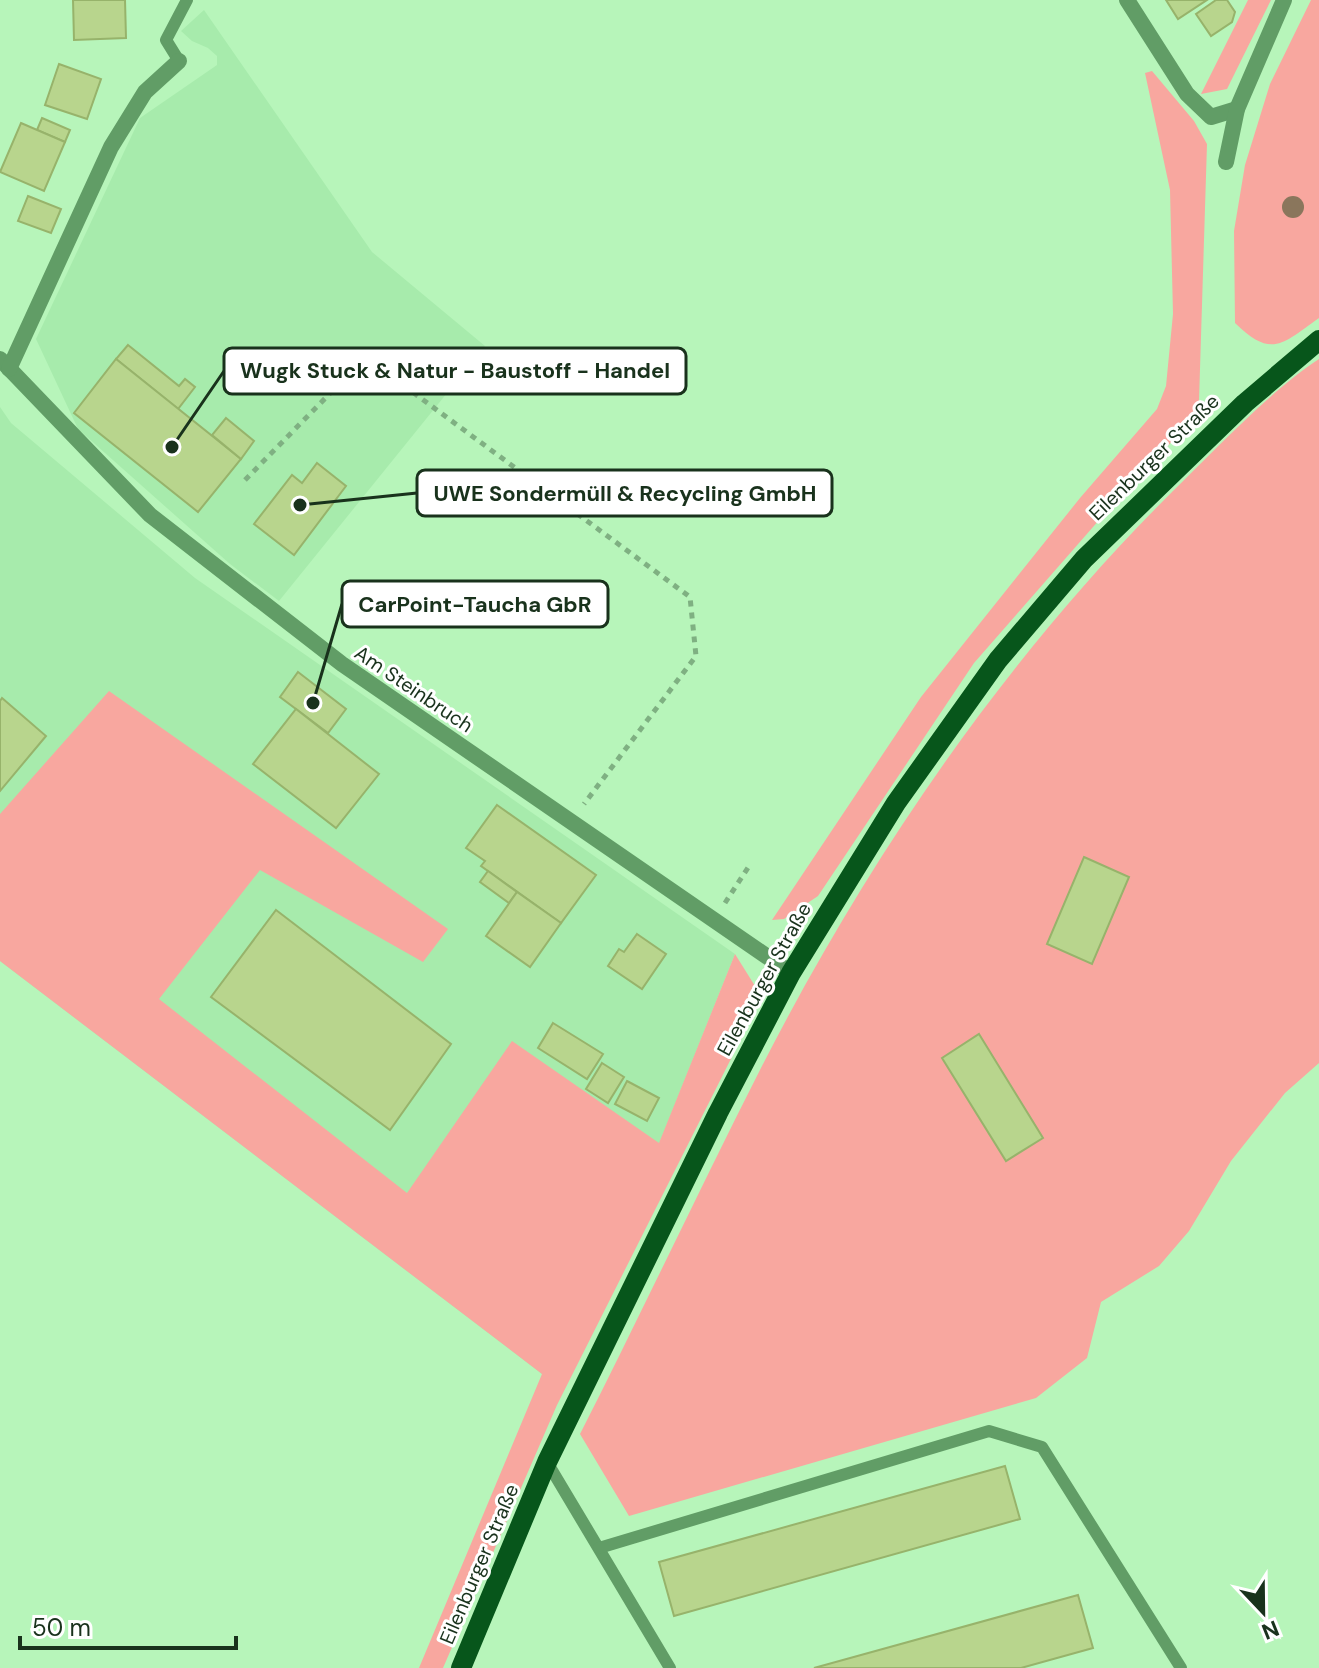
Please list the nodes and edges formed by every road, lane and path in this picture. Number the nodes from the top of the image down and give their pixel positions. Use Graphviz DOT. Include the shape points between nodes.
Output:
graph roads {
  1 [pos="187,0"];
  2 [pos="1127,0"];
  3 [pos="1284,0"];
  4 [pos="179,61"];
  5 [pos="1237,109"];
  6 [pos="1226,162"];
  7 [pos="1319,340"];
  8 [pos="4,364"];
  9 [pos="245,480"];
  10 [pos="571,821"];
  11 [pos="751,863"];
  12 [pos="714,920"];
  13 [pos="791,973"];
  14 [pos="547,1462"];
  15 [pos="599,1548"];
  16 [pos="461,1668"];
  17 [pos="670,1668"];
  18 [pos="1181,1668"];
  1 -- 4 [label="lane" via="166,40"];
  2 -- 5 [label="street" via="1187,94 1211,117"];
  3 -- 5 [label="street"];
  4 -- 8 [label="street, Am Steinbruch" via="145,92 111,147"];
  5 -- 6 [label="street"];
  7 -- 13 [label="main road, Eilenburger Straße" via="1245,403 1084,559 998,660 896,803"];
  8 -- 10 [label="street, Am Steinbruch" via="150,515 342,664"];
  9 -- 10 [label="path" via="349,374 403,385 690,597 696,656"];
  10 -- 12 [label="street, Am Steinbruch"];
  11 -- 12 [label="path"];
  12 -- 13 [label="street, Am Steinbruch"];
  13 -- 14 [label="main road, Eilenburger Straße"];
  14 -- 15 [label="lane"];
  14 -- 16 [label="main road, Eilenburger Straße"];
  15 -- 17 [label="lane"];
  15 -- 18 [label="lane" via="989,1431 1042,1447"];
}
